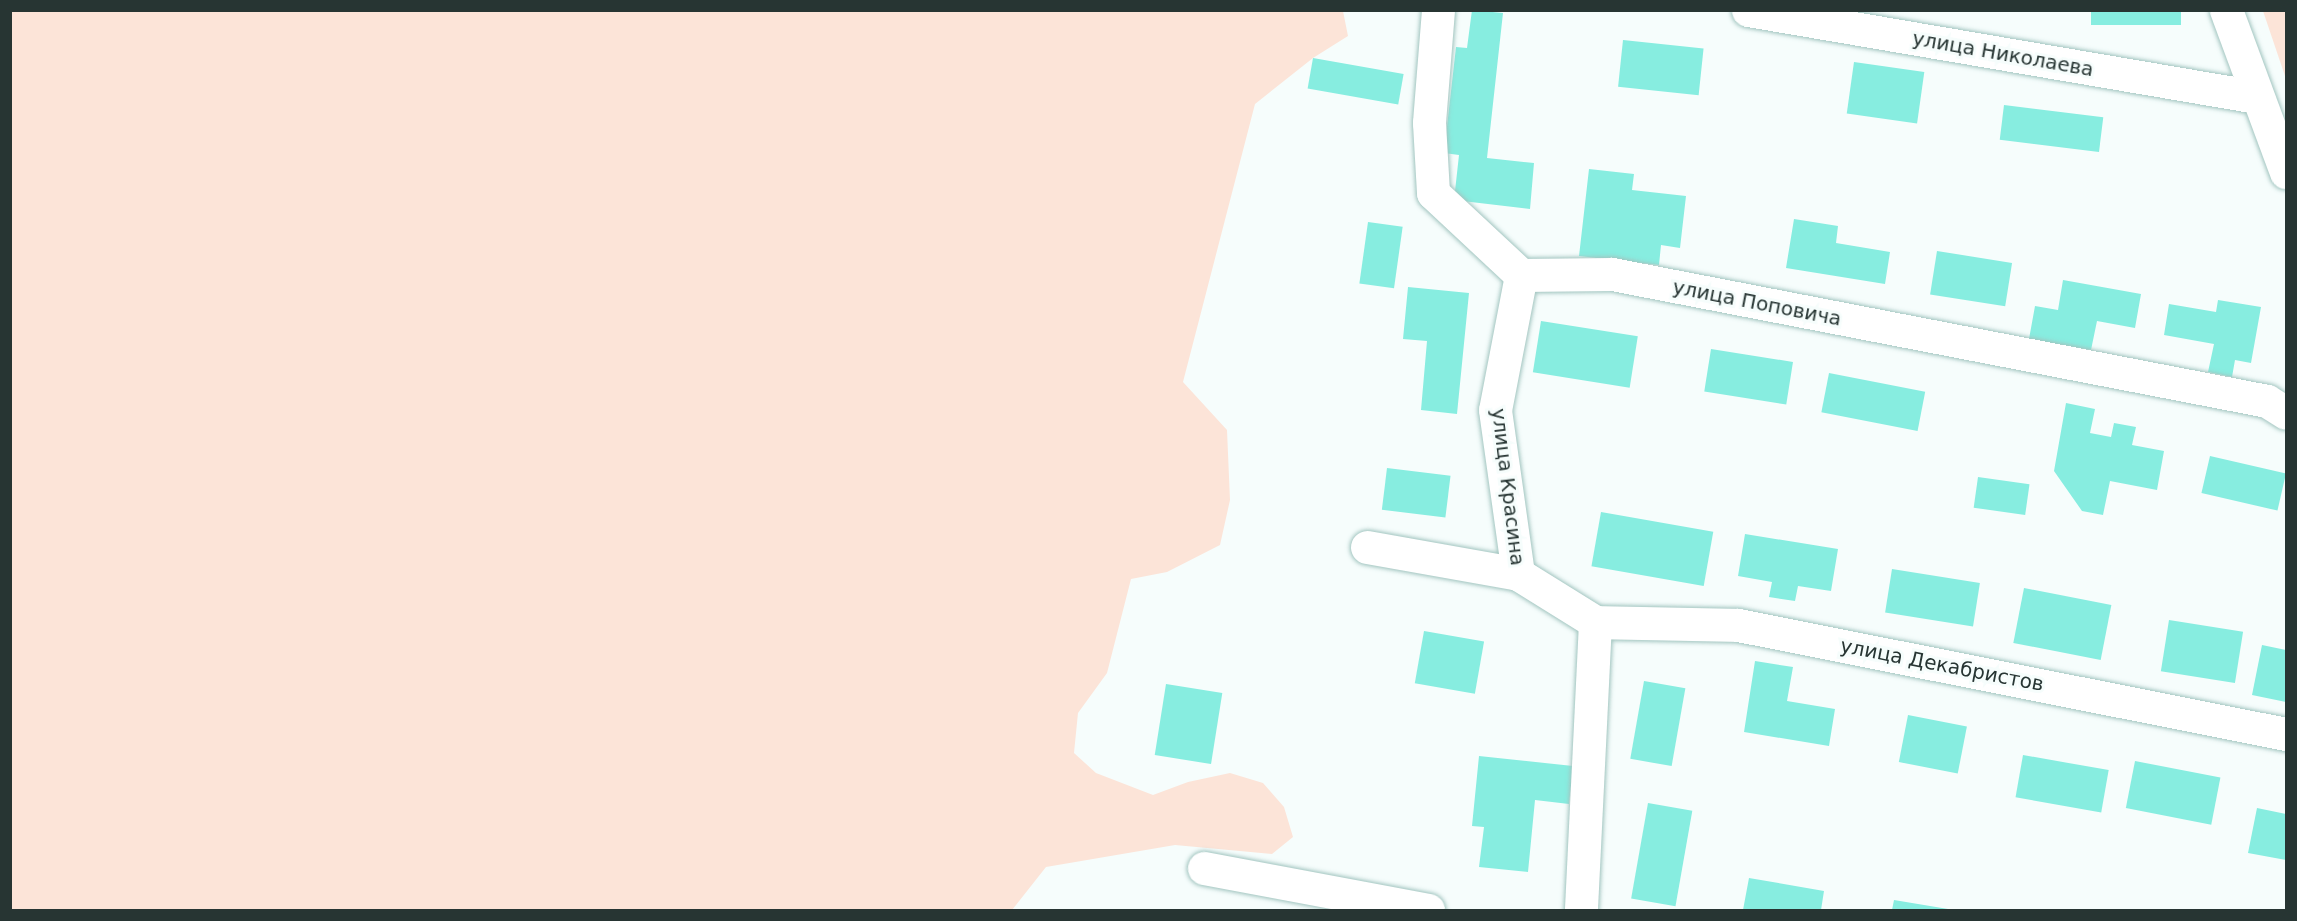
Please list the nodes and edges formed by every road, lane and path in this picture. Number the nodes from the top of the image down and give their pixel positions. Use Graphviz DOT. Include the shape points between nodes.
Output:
graph roads {
  1 [pos="1438,10"];
  2 [pos="1749,10"];
  3 [pos="2226,10"];
  4 [pos="2258,97"];
  5 [pos="2286,172"];
  6 [pos="1521,274"];
  7 [pos="2286,413"];
  8 [pos="1367,547"];
  9 [pos="1518,574"];
  10 [pos="1595,622"];
  11 [pos="2286,734"];
  12 [pos="1204,868"];
  13 [pos="1428,910"];
  14 [pos="1581,910"];
  1 -- 6 [label="street" via="1429,123 1433,193"];
  2 -- 4 [label="street, улица Николаева"];
  3 -- 4 [label="street"];
  4 -- 5 [label="street"];
  6 -- 7 [label="street, улица Поповича" via="1612,274 2267,401"];
  6 -- 9 [label="street, улица Красина" via="1495,410"];
  8 -- 9 [label="street"];
  9 -- 10 [label="street, улица Красина"];
  10 -- 11 [label="street, улица Декабристов" via="1738,625"];
  10 -- 14 [label="street"];
  12 -- 13 [label="street"];
}
